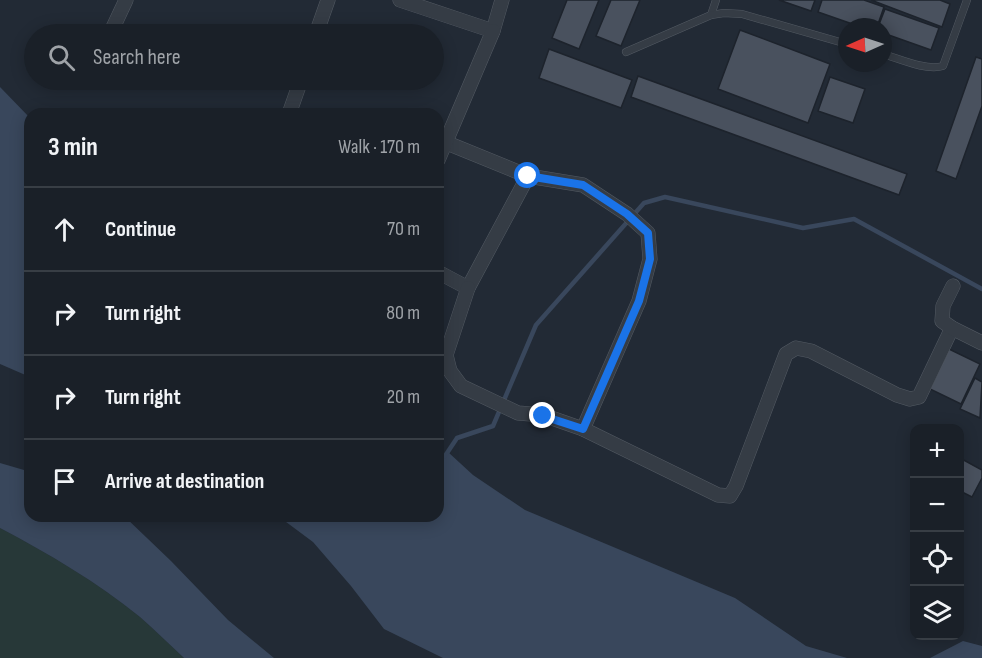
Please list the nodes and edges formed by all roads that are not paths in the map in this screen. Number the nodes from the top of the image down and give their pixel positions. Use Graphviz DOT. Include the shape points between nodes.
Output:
graph roads {
  1 [pos="126,0"];
  2 [pos="328,0"];
  3 [pos="400,0"];
  4 [pos="502,0"];
  5 [pos="716,0"];
  6 [pos="967,0"];
  7 [pos="711,15"];
  8 [pos="115,24"];
  9 [pos="320,24"];
  10 [pos="492,31"];
  11 [pos="838,41"];
  12 [pos="626,52"];
  13 [pos="892,57"];
  14 [pos="297,90"];
  15 [pos="291,108"];
  16 [pos="447,143"];
  17 [pos="444,149"];
  18 [pos="528,176"];
  19 [pos="444,275"];
  20 [pos="953,286"];
  21 [pos="468,288"];
  22 [pos="952,328"];
  23 [pos="982,343"];
  24 [pos="583,429"];
  1 -- 8 [label="street"];
  2 -- 9 [label="street"];
  3 -- 10 [label="street"];
  4 -- 10 [label="street"];
  5 -- 7 [label="lane"];
  6 -- 13 [label="lane" via="943,66 926,66"];
  7 -- 11 [label="lane" via="742,14"];
  7 -- 12 [label="lane"];
  10 -- 16 [label="street"];
  14 -- 15 [label="street"];
  16 -- 17 [label="street"];
  16 -- 18 [label="street"];
  18 -- 21 [label="street"];
  18 -- 24 [label="street" via="583,185 648,233 650,259 639,301"];
  19 -- 21 [label="street"];
  20 -- 22 [label="street" via="943,306 942,321"];
  21 -- 24 [label="street" via="446,355 461,386 518,413 543,416"];
  22 -- 23 [label="street"];
  22 -- 24 [label="street" via="919,397 910,399 811,351 796,348 786,354 730,496 718,495"];
}
